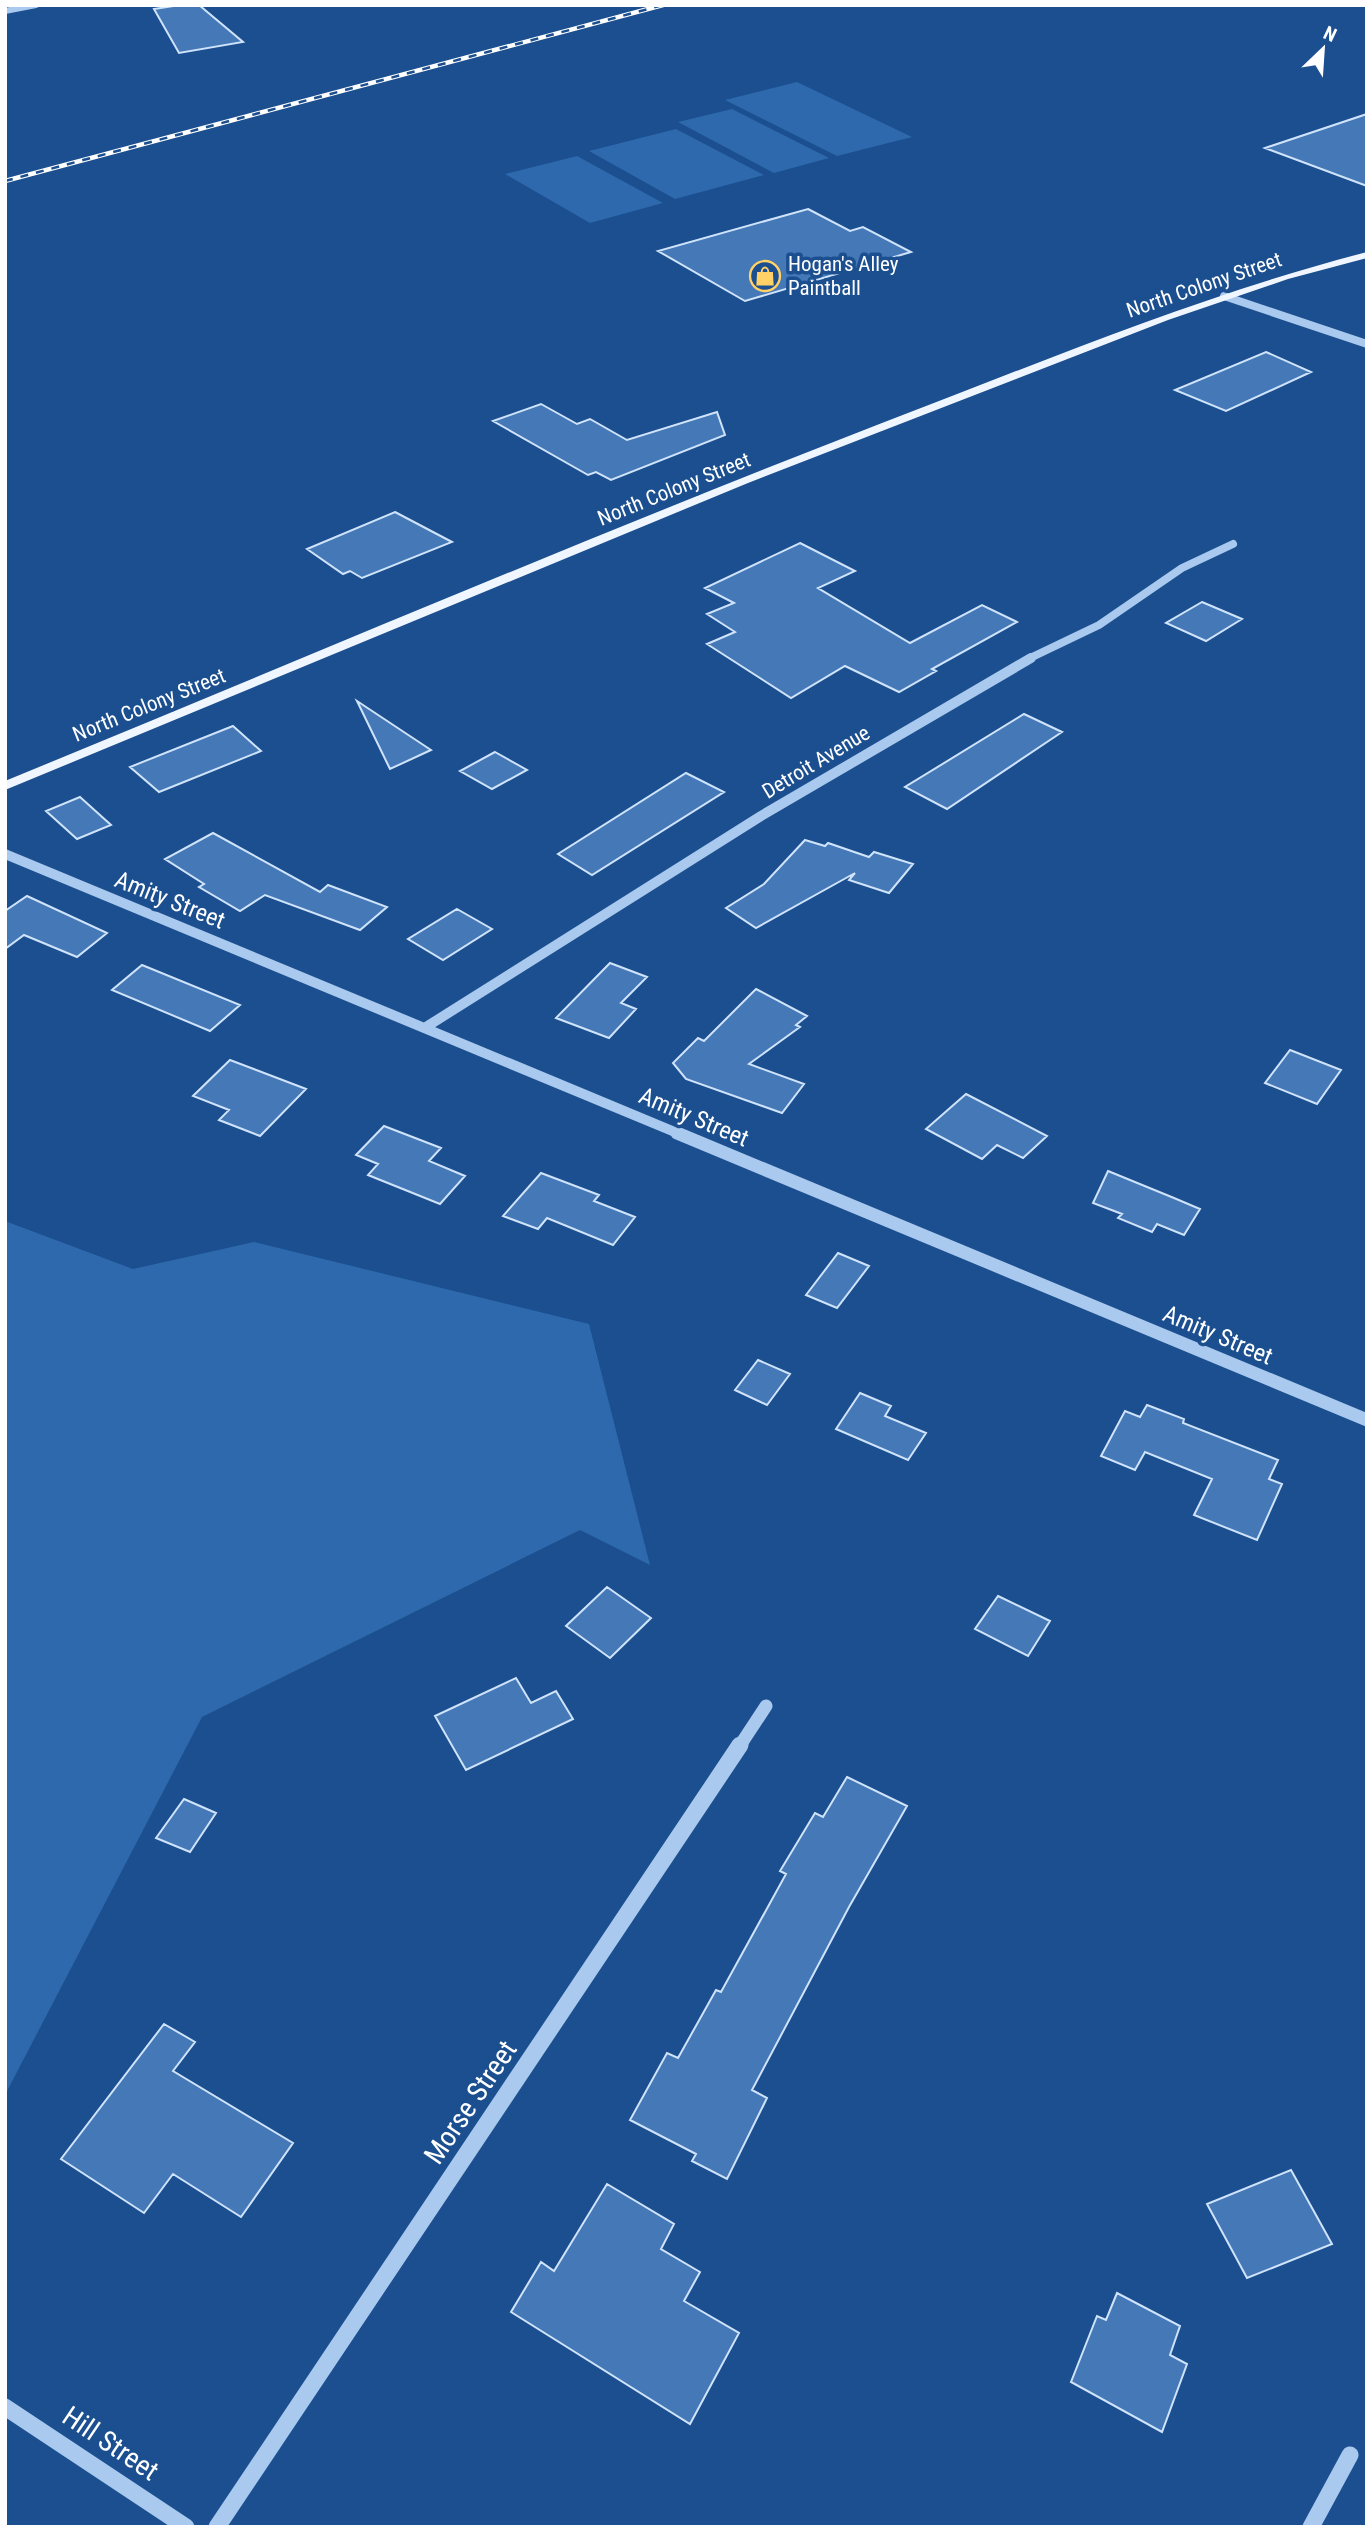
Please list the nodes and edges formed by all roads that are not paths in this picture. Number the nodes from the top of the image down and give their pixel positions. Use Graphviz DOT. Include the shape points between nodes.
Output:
graph roads {
  1 [pos="36,5"];
  2 [pos="5,10"];
  3 [pos="1367,255"];
  4 [pos="1224,296"];
  5 [pos="1367,344"];
  6 [pos="1233,544"];
  7 [pos="5,786"];
  8 [pos="5,854"];
  9 [pos="426,1027"];
  10 [pos="1367,1420"];
  11 [pos="766,1706"];
  12 [pos="5,2407"];
  13 [pos="1350,2455"];
  14 [pos="186,2527"];
  15 [pos="217,2527"];
  16 [pos="1311,2527"];
  1 -- 2 [label="street"];
  3 -- 4 [label="main road, North Colony Street"];
  4 -- 5 [label="street"];
  4 -- 7 [label="main road, North Colony Street" via="744,481"];
  6 -- 9 [label="street, Detroit Avenue" via="1182,568 1099,625 1020,664 761,816"];
  8 -- 9 [label="street, Amity Street"];
  9 -- 10 [label="street, Amity Street"];
  11 -- 15 [label="street, Morse Street"];
  12 -- 14 [label="street, Hill Street"];
  13 -- 16 [label="street"];
}
